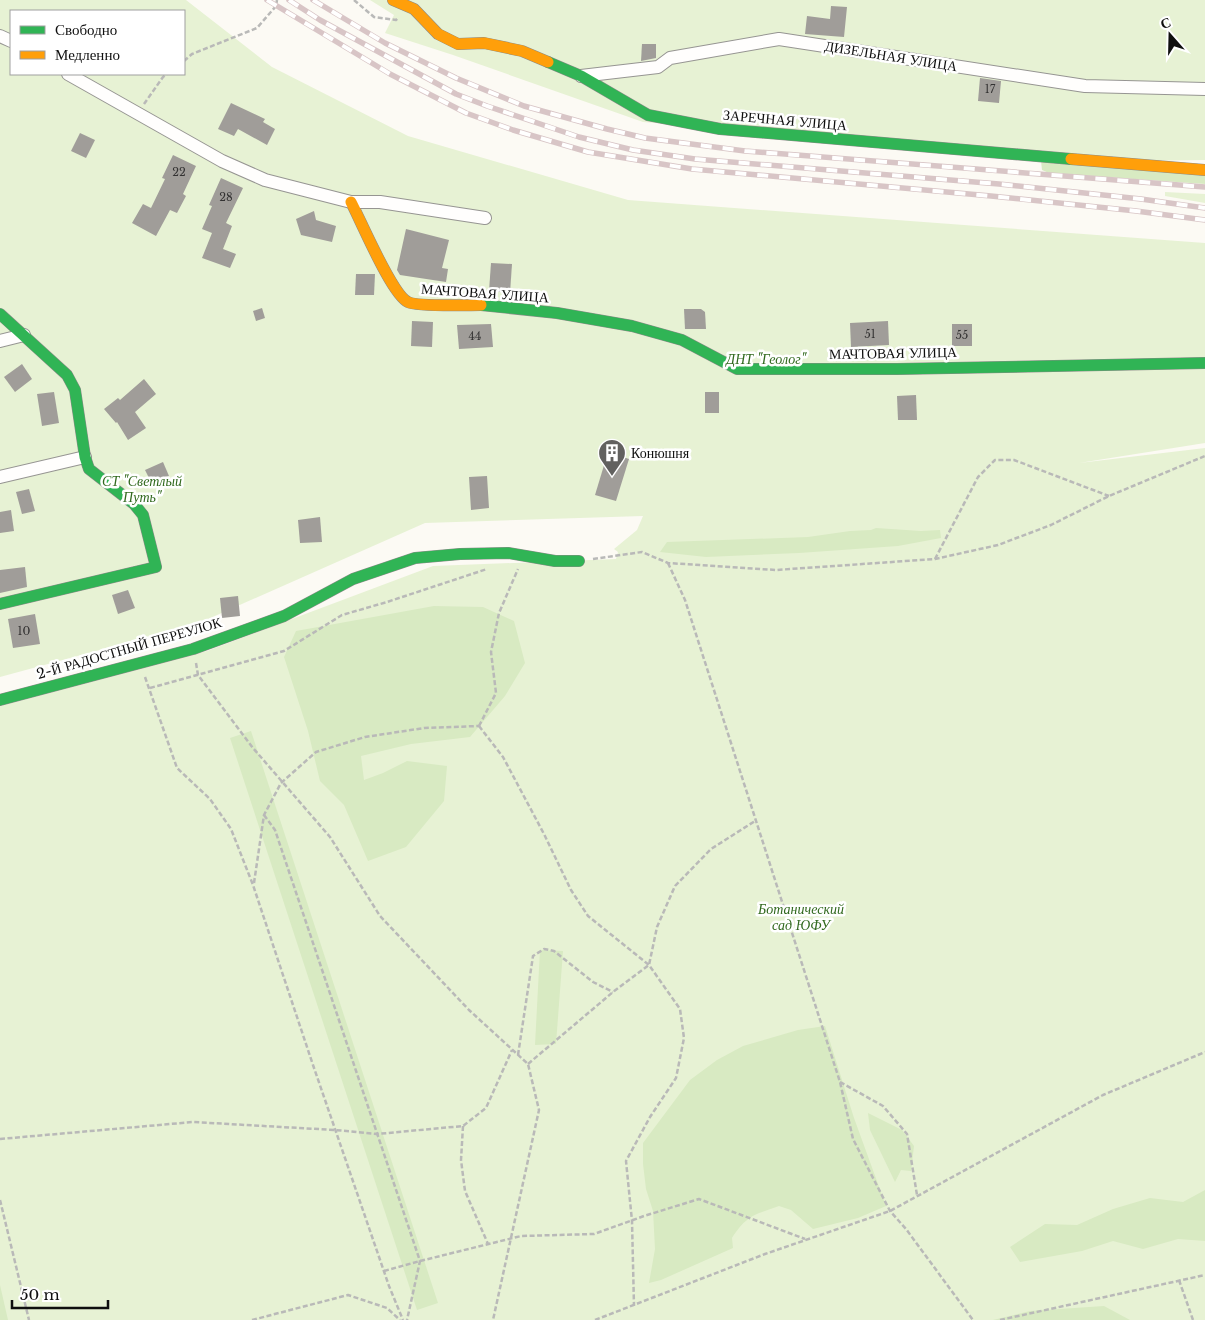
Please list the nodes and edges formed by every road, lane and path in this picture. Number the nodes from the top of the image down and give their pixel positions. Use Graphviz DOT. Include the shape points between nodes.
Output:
graph roads {
  1 [pos="277,0"];
  2 [pos="354,0"];
  3 [pos="393,0"];
  4 [pos="411,8"];
  5 [pos="185,60"];
  6 [pos="70,75"];
  7 [pos="166,75"];
  8 [pos="581,76"];
  9 [pos="1205,89"];
  10 [pos="137,113"];
  11 [pos="1205,170"];
  12 [pos="351,202"];
  13 [pos="485,218"];
  14 [pos="0,314"];
  15 [pos="24,335"];
  16 [pos="0,341"];
  17 [pos="1205,363"];
  18 [pos="1205,456"];
  19 [pos="85,457"];
  20 [pos="0,476"];
  21 [pos="1109,496"];
  22 [pos="523,556"];
  23 [pos="934,558"];
  24 [pos="579,560"];
  25 [pos="668,564"];
  26 [pos="489,568"];
  27 [pos="0,604"];
  28 [pos="193,649"];
  29 [pos="198,675"];
  30 [pos="0,700"];
  31 [pos="479,726"];
  32 [pos="282,783"];
  33 [pos="264,815"];
  34 [pos="756,821"];
  35 [pos="254,885"];
  36 [pos="649,965"];
  37 [pos="613,992"];
  38 [pos="512,1050"];
  39 [pos="1205,1052"];
  40 [pos="518,1055"];
  41 [pos="528,1064"];
  42 [pos="840,1082"];
  43 [pos="463,1126"];
  44 [pos="335,1130"];
  45 [pos="377,1134"];
  46 [pos="0,1140"];
  47 [pos="917,1196"];
  48 [pos="0,1200"];
  49 [pos="890,1211"];
  50 [pos="632,1221"];
  51 [pos="512,1238"];
  52 [pos="807,1240"];
  53 [pos="488,1244"];
  54 [pos="420,1260"];
  55 [pos="384,1271"];
  56 [pos="1205,1275"];
  57 [pos="1179,1280"];
  58 [pos="634,1306"];
  59 [pos="29,1320"];
  60 [pos="252,1320"];
  61 [pos="403,1320"];
  62 [pos="493,1320"];
  63 [pos="595,1320"];
  64 [pos="973,1320"];
  65 [pos="1000,1320"];
  66 [pos="1193,1320"];
  1 -- 5 [label="path" via="276,6 258,28 192,54"];
  2 -- 4 [label="path" via="374,17 396,20"];
  3 -- 4 [label="street, ЗАРЕЧНАЯ УЛИЦА"];
  4 -- 8 [label="street, ЗАРЕЧНАЯ УЛИЦА" via="438,34 458,44 484,43 522,51"];
  6 -- 10 [label="street"];
  7 -- 10 [label="path"];
  8 -- 9 [label="street, ДИЗЕЛЬНАЯ УЛИЦА" via="658,67 670,58 779,39 1085,86"];
  8 -- 11 [label="street, ЗАРЕЧНАЯ УЛИЦА" via="648,115 720,130"];
  10 -- 12 [label="street" via="222,161 264,180"];
  12 -- 13 [label="street" via="380,202"];
  12 -- 17 [label="street, МАЧТОВАЯ УЛИЦА" via="395,289 408,302 482,304 632,326 682,340 737,370"];
  14 -- 15 [label="street"];
  15 -- 16 [label="street"];
  15 -- 19 [label="street" via="67,375 75,390"];
  18 -- 21 [label="path"];
  19 -- 20 [label="street"];
  19 -- 27 [label="street" via="89,468 134,504 143,516 156,567"];
  21 -- 23 [label="path" via="1051,525 998,545"];
  21 -- 23 [label="path" via="1014,460 995,460 978,477"];
  22 -- 24 [label="street, 2-Й РАДОСТНЫЙ ПЕРЕУЛОК" via="555,561"];
  22 -- 28 [label="street, 2-Й РАДОСТНЫЙ ПЕРЕУЛОК" via="508,553 414,558 352,579 284,616"];
  22 -- 31 [label="path" via="499,613 491,652 496,693"];
  23 -- 25 [label="path" via="776,570"];
  24 -- 25 [label="path" via="642,552"];
  25 -- 34 [label="path" via="685,600"];
  26 -- 29 [label="path" via="342,614 284,651"];
  28 -- 29 [label="path"];
  28 -- 30 [label="street, 2-Й РАДОСТНЫЙ ПЕРЕУЛОК"];
  29 -- 32 [label="path"];
  29 -- 35 [label="path" via="149,689 177,768 210,799 231,829"];
  31 -- 32 [label="path" via="424,728 365,737 316,752"];
  31 -- 36 [label="path" via="503,757 571,890 588,916"];
  32 -- 33 [label="path"];
  32 -- 38 [label="path" via="330,837 380,916 468,1010"];
  33 -- 35 [label="path"];
  33 -- 45 [label="path" via="275,830"];
  34 -- 36 [label="path" via="711,849 675,886 657,927"];
  34 -- 42 [label="path"];
  35 -- 44 [label="path"];
  36 -- 37 [label="path"];
  36 -- 50 [label="path" via="680,1009 684,1038 676,1078 626,1160"];
  37 -- 40 [label="path" via="593,982 554,951 544,949 533,956"];
  37 -- 41 [label="path"];
  38 -- 40 [label="path"];
  38 -- 43 [label="path" via="486,1108"];
  39 -- 47 [label="path" via="1103,1095"];
  40 -- 41 [label="path"];
  41 -- 51 [label="path" via="539,1110"];
  42 -- 47 [label="path" via="883,1106 907,1134"];
  42 -- 49 [label="path" via="853,1140"];
  43 -- 45 [label="path"];
  43 -- 53 [label="path" via="461,1160 465,1191"];
  44 -- 45 [label="path"];
  44 -- 46 [label="path" via="193,1122"];
  44 -- 55 [label="path"];
  45 -- 54 [label="path"];
  47 -- 49 [label="path"];
  48 -- 59 [label="path"];
  49 -- 52 [label="path"];
  49 -- 64 [label="path"];
  50 -- 51 [label="path" via="594,1234"];
  50 -- 52 [label="path" via="700,1199"];
  50 -- 58 [label="path"];
  51 -- 53 [label="path"];
  51 -- 62 [label="path"];
  52 -- 58 [label="path"];
  53 -- 54 [label="path"];
  54 -- 55 [label="path"];
  54 -- 61 [label="path"];
  55 -- 61 [label="path"];
  56 -- 57 [label="path"];
  57 -- 65 [label="path"];
  57 -- 66 [label="path"];
  58 -- 63 [label="path"];
  60 -- 61 [label="path" via="348,1295 387,1308"];
}
